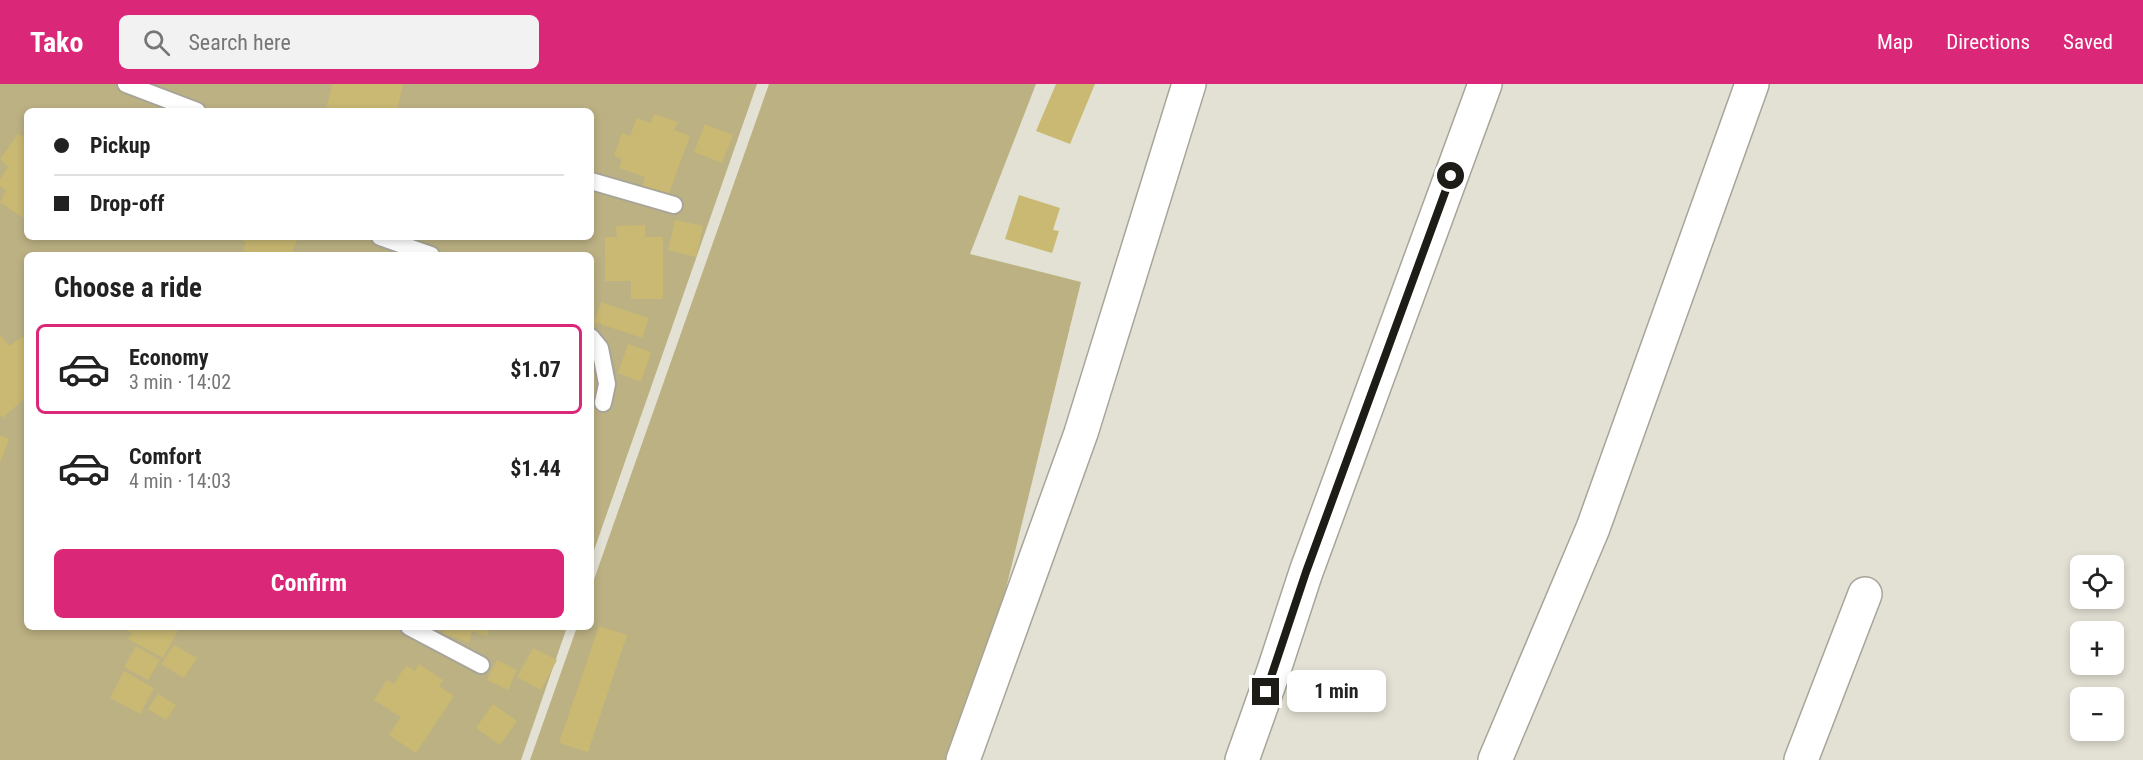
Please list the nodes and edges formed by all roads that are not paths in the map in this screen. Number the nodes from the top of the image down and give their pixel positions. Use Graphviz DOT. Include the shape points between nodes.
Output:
graph roads {
  1 [pos="126,84"];
  2 [pos="1189,84"];
  3 [pos="1485,84"];
  4 [pos="1752,84"];
  5 [pos="189,108"];
  6 [pos="594,182"];
  7 [pos="674,205"];
  8 [pos="388,240"];
  9 [pos="422,252"];
  10 [pos="594,341"];
  11 [pos="603,404"];
  12 [pos="1865,594"];
  13 [pos="415,630"];
  14 [pos="481,665"];
  15 [pos="963,760"];
  16 [pos="1242,760"];
  17 [pos="1495,760"];
  18 [pos="1801,760"];
  1 -- 5 [label="lane"];
  2 -- 15 [label="street" via="1081,433"];
  3 -- 16 [label="street" via="1306,572"];
  4 -- 17 [label="street" via="1593,528"];
  6 -- 7 [label="lane"];
  8 -- 9 [label="lane"];
  10 -- 11 [label="lane" via="600,348 607,384"];
  12 -- 18 [label="street"];
  13 -- 14 [label="lane"];
}
